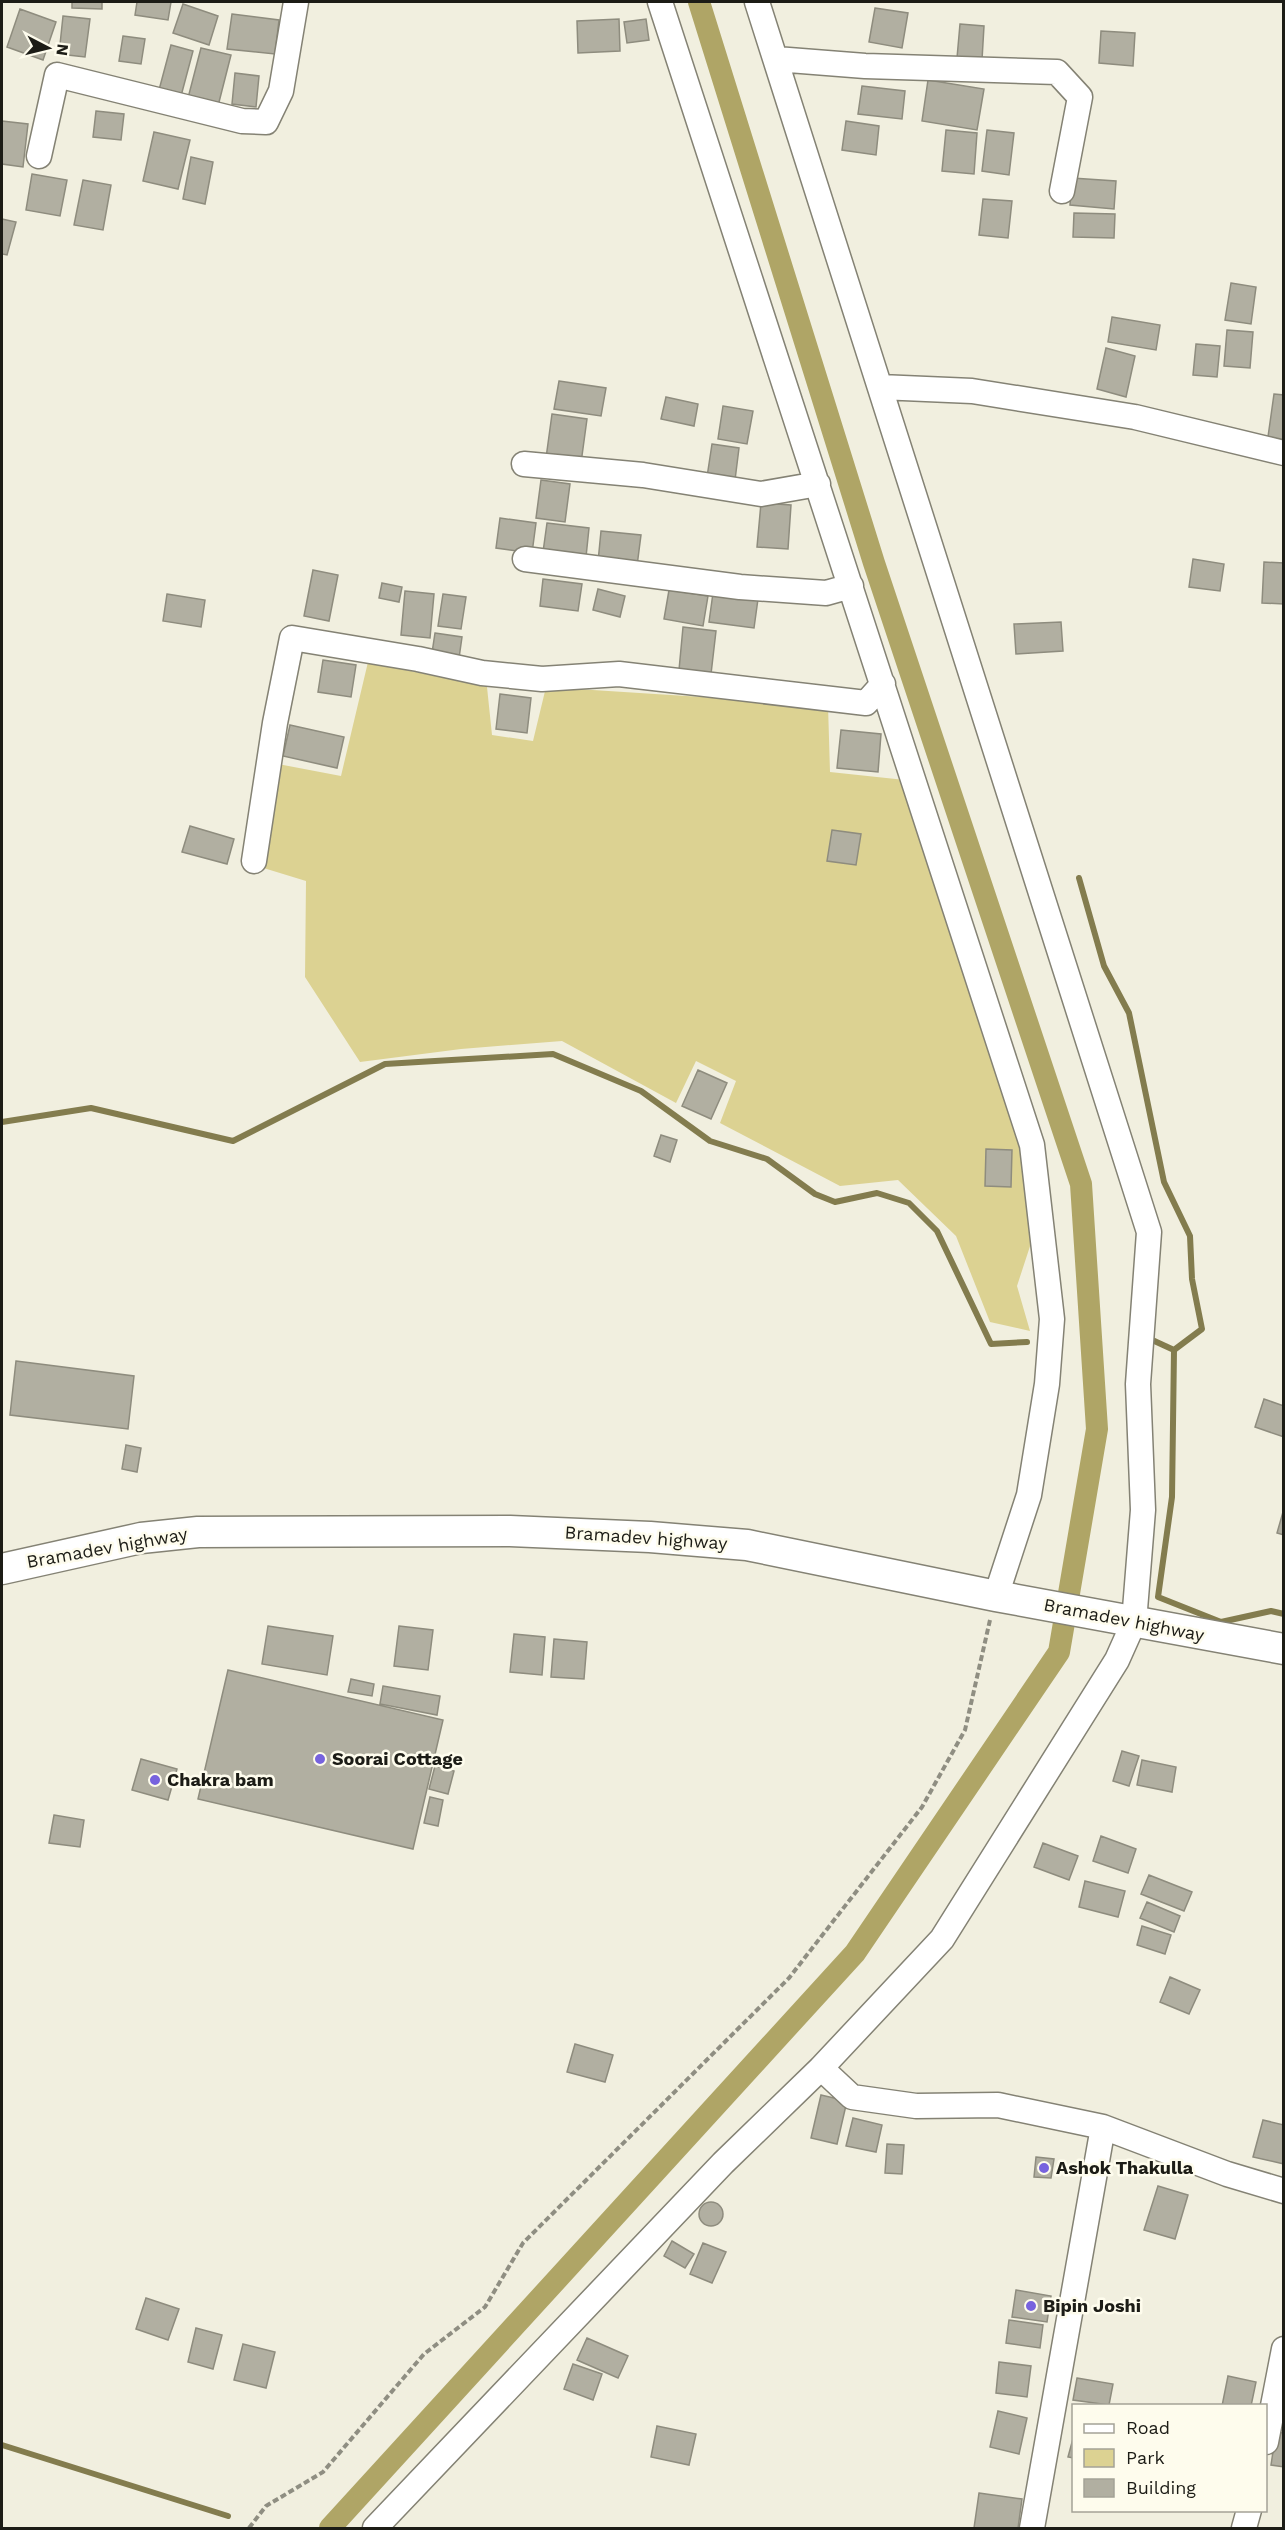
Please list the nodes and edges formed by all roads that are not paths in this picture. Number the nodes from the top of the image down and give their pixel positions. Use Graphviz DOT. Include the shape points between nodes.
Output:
graph roads {
  1 [pos="296,2"];
  2 [pos="660,2"];
  3 [pos="757,2"];
  4 [pos="776,59"];
  5 [pos="39,156"];
  6 [pos="1062,191"];
  7 [pos="880,387"];
  8 [pos="1284,453"];
  9 [pos="524,464"];
  10 [pos="818,484"];
  11 [pos="525,560"];
  12 [pos="851,586"];
  13 [pos="883,684"];
  14 [pos="254,861"];
  15 [pos="2,1569"];
  16 [pos="1002,1597"];
  17 [pos="1129,1621"];
  18 [pos="1284,1649"];
  19 [pos="821,2068"];
  20 [pos="1103,2127"];
  21 [pos="1284,2191"];
  22 [pos="1284,2349"];
  23 [pos="1267,2437"];
  24 [pos="1249,2512"];
  25 [pos="375,2529"];
  26 [pos="1032,2529"];
  27 [pos="1244,2529"];
  1 -- 5 [label="street" via="281,92 266,122 242,121 57,75"];
  2 -- 10 [label="street"];
  3 -- 4 [label="street"];
  4 -- 6 [label="street" via="1057,72 1080,97"];
  4 -- 7 [label="street"];
  7 -- 8 [label="street" via="972,391 1135,417"];
  7 -- 17 [label="street" via="1149,1232 1138,1384 1143,1510"];
  9 -- 10 [label="street" via="643,475 761,494"];
  10 -- 12 [label="street"];
  11 -- 12 [label="street" via="826,593"];
  12 -- 13 [label="street"];
  13 -- 14 [label="street" via="866,703 620,674 542,679 482,674 292,638"];
  13 -- 16 [label="street" via="1032,1145 1052,1319 1047,1384 1029,1495"];
  15 -- 16 [label="street, Bramadev highway" via="141,1538 198,1532 510,1531 747,1545"];
  16 -- 17 [label="street, Bramadev highway"];
  17 -- 18 [label="street, Bramadev highway"];
  17 -- 19 [label="street" via="1117,1660 942,1939"];
  19 -- 20 [label="street" via="852,2097 916,2106 998,2105"];
  19 -- 25 [label="street" via="723,2163"];
  20 -- 21 [label="street"];
  20 -- 26 [label="street"];
  22 -- 23 [label="street"];
  24 -- 27 [label="street"];
}
